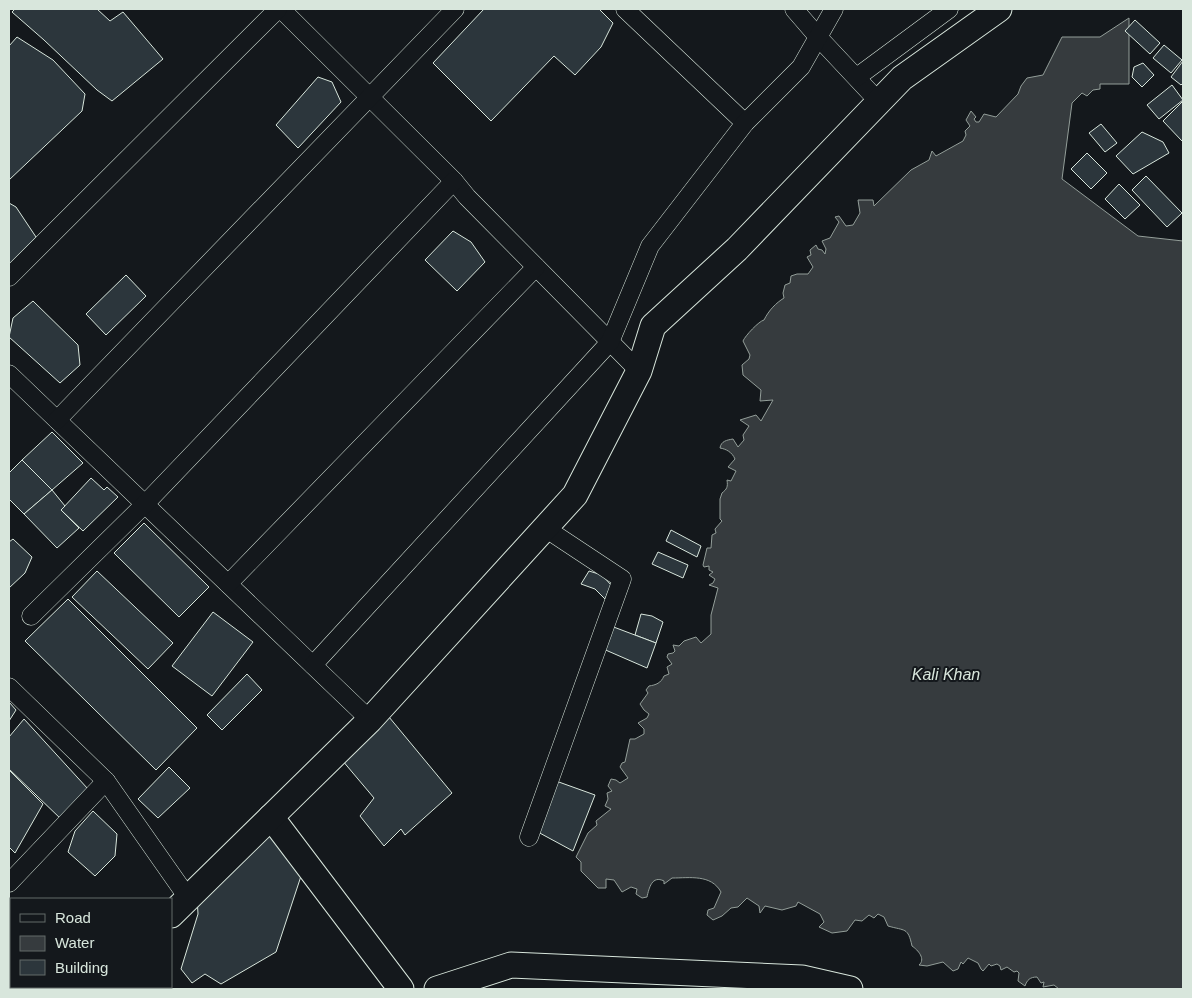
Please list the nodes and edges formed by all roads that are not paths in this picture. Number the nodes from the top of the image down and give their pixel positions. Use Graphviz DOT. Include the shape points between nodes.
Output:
graph roads {
  1 [pos="280,9"];
  2 [pos="455,9"];
  3 [pos="625,9"];
  4 [pos="794,9"];
  5 [pos="834,9"];
  6 [pos="949,9"];
  7 [pos="999,9"];
  8 [pos="819,38"];
  9 [pos="857,77"];
  10 [pos="369,97"];
  11 [pos="879,102"];
  12 [pos="745,123"];
  13 [pos="454,181"];
  14 [pos="536,267"];
  15 [pos="9,277"];
  16 [pos="610,342"];
  17 [pos="639,371"];
  18 [pos="9,374"];
  19 [pos="57,420"];
  20 [pos="144,504"];
  21 [pos="545,528"];
  22 [pos="228,584"];
  23 [pos="31,616"];
  24 [pos="312,665"];
  25 [pos="9,687"];
  26 [pos="370,720"];
  27 [pos="106,780"];
  28 [pos="272,817"];
  29 [pos="529,837"];
  30 [pos="9,883"];
  31 [pos="180,907"];
  32 [pos="797,984"];
  33 [pos="401,989"];
  34 [pos="437,989"];
  35 [pos="850,989"];
  1 -- 10 [label="street"];
  1 -- 15 [label="street"];
  2 -- 10 [label="street"];
  3 -- 12 [label="street"];
  4 -- 8 [label="street"];
  5 -- 8 [label="street"];
  6 -- 9 [label="street"];
  7 -- 11 [label="main road" via="902,78"];
  8 -- 9 [label="street"];
  8 -- 12 [label="street" via="801,67"];
  9 -- 11 [label="street"];
  10 -- 13 [label="street"];
  10 -- 19 [label="street"];
  11 -- 17 [label="main road" via="737,248 653,326"];
  12 -- 16 [label="street" via="650,246"];
  13 -- 14 [label="street"];
  13 -- 20 [label="street"];
  14 -- 16 [label="street"];
  14 -- 22 [label="street"];
  16 -- 17 [label="street"];
  16 -- 24 [label="street"];
  17 -- 21 [label="main road" via="575,495"];
  18 -- 19 [label="street"];
  19 -- 20 [label="street"];
  20 -- 22 [label="street"];
  20 -- 23 [label="street"];
  21 -- 26 [label="main road"];
  21 -- 29 [label="street" via="622,579"];
  22 -- 24 [label="street"];
  24 -- 26 [label="street"];
  25 -- 27 [label="street"];
  26 -- 28 [label="main road"];
  27 -- 30 [label="street"];
  27 -- 31 [label="street"];
  28 -- 31 [label="main road"];
  28 -- 33 [label="main road"];
  32 -- 34 [label="main road" via="511,965"];
  32 -- 35 [label="main road"];
}
